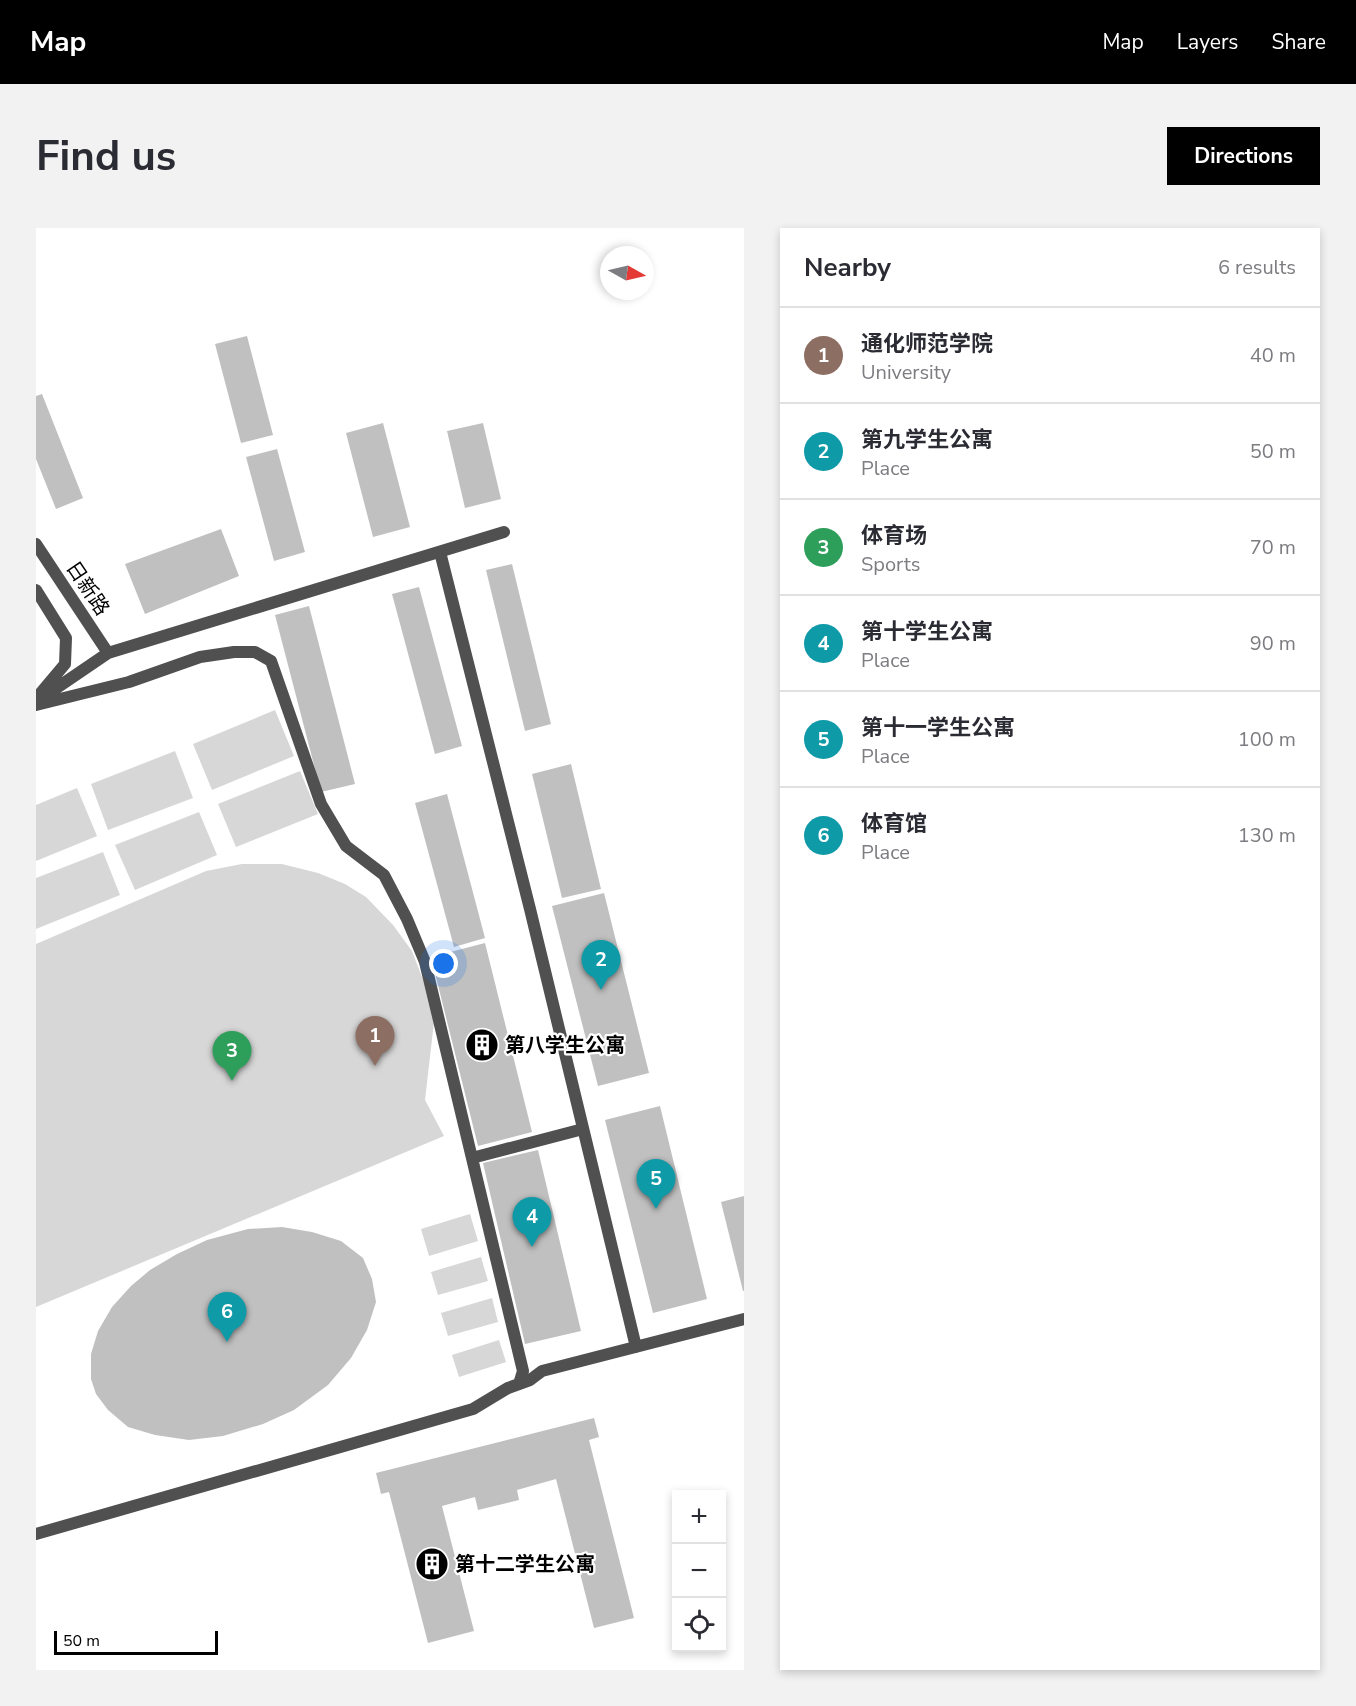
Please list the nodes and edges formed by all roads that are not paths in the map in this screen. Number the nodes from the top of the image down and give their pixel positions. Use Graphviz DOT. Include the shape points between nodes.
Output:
graph roads {
  1 [pos="504,532"];
  2 [pos="36,544"];
  3 [pos="440,552"];
  4 [pos="36,590"];
  5 [pos="108,653"];
  6 [pos="36,702"];
  7 [pos="583,1129"];
  8 [pos="472,1158"];
  9 [pos="744,1319"];
  10 [pos="636,1347"];
  11 [pos="519,1384"];
  12 [pos="36,1534"];
  1 -- 3 [label="street"];
  2 -- 5 [label="street, 日新路"];
  3 -- 5 [label="street"];
  3 -- 7 [label="street"];
  4 -- 6 [label="street" via="66,638 65,664"];
  5 -- 6 [label="street"];
  6 -- 8 [label="street" via="129,682 200,657 255,652 270,661 321,804 346,846 384,875 425,962"];
  7 -- 8 [label="street"];
  7 -- 10 [label="street"];
  8 -- 11 [label="street" via="523,1371"];
  9 -- 10 [label="street"];
  10 -- 11 [label="street" via="542,1371"];
  11 -- 12 [label="street" via="473,1409"];
}
